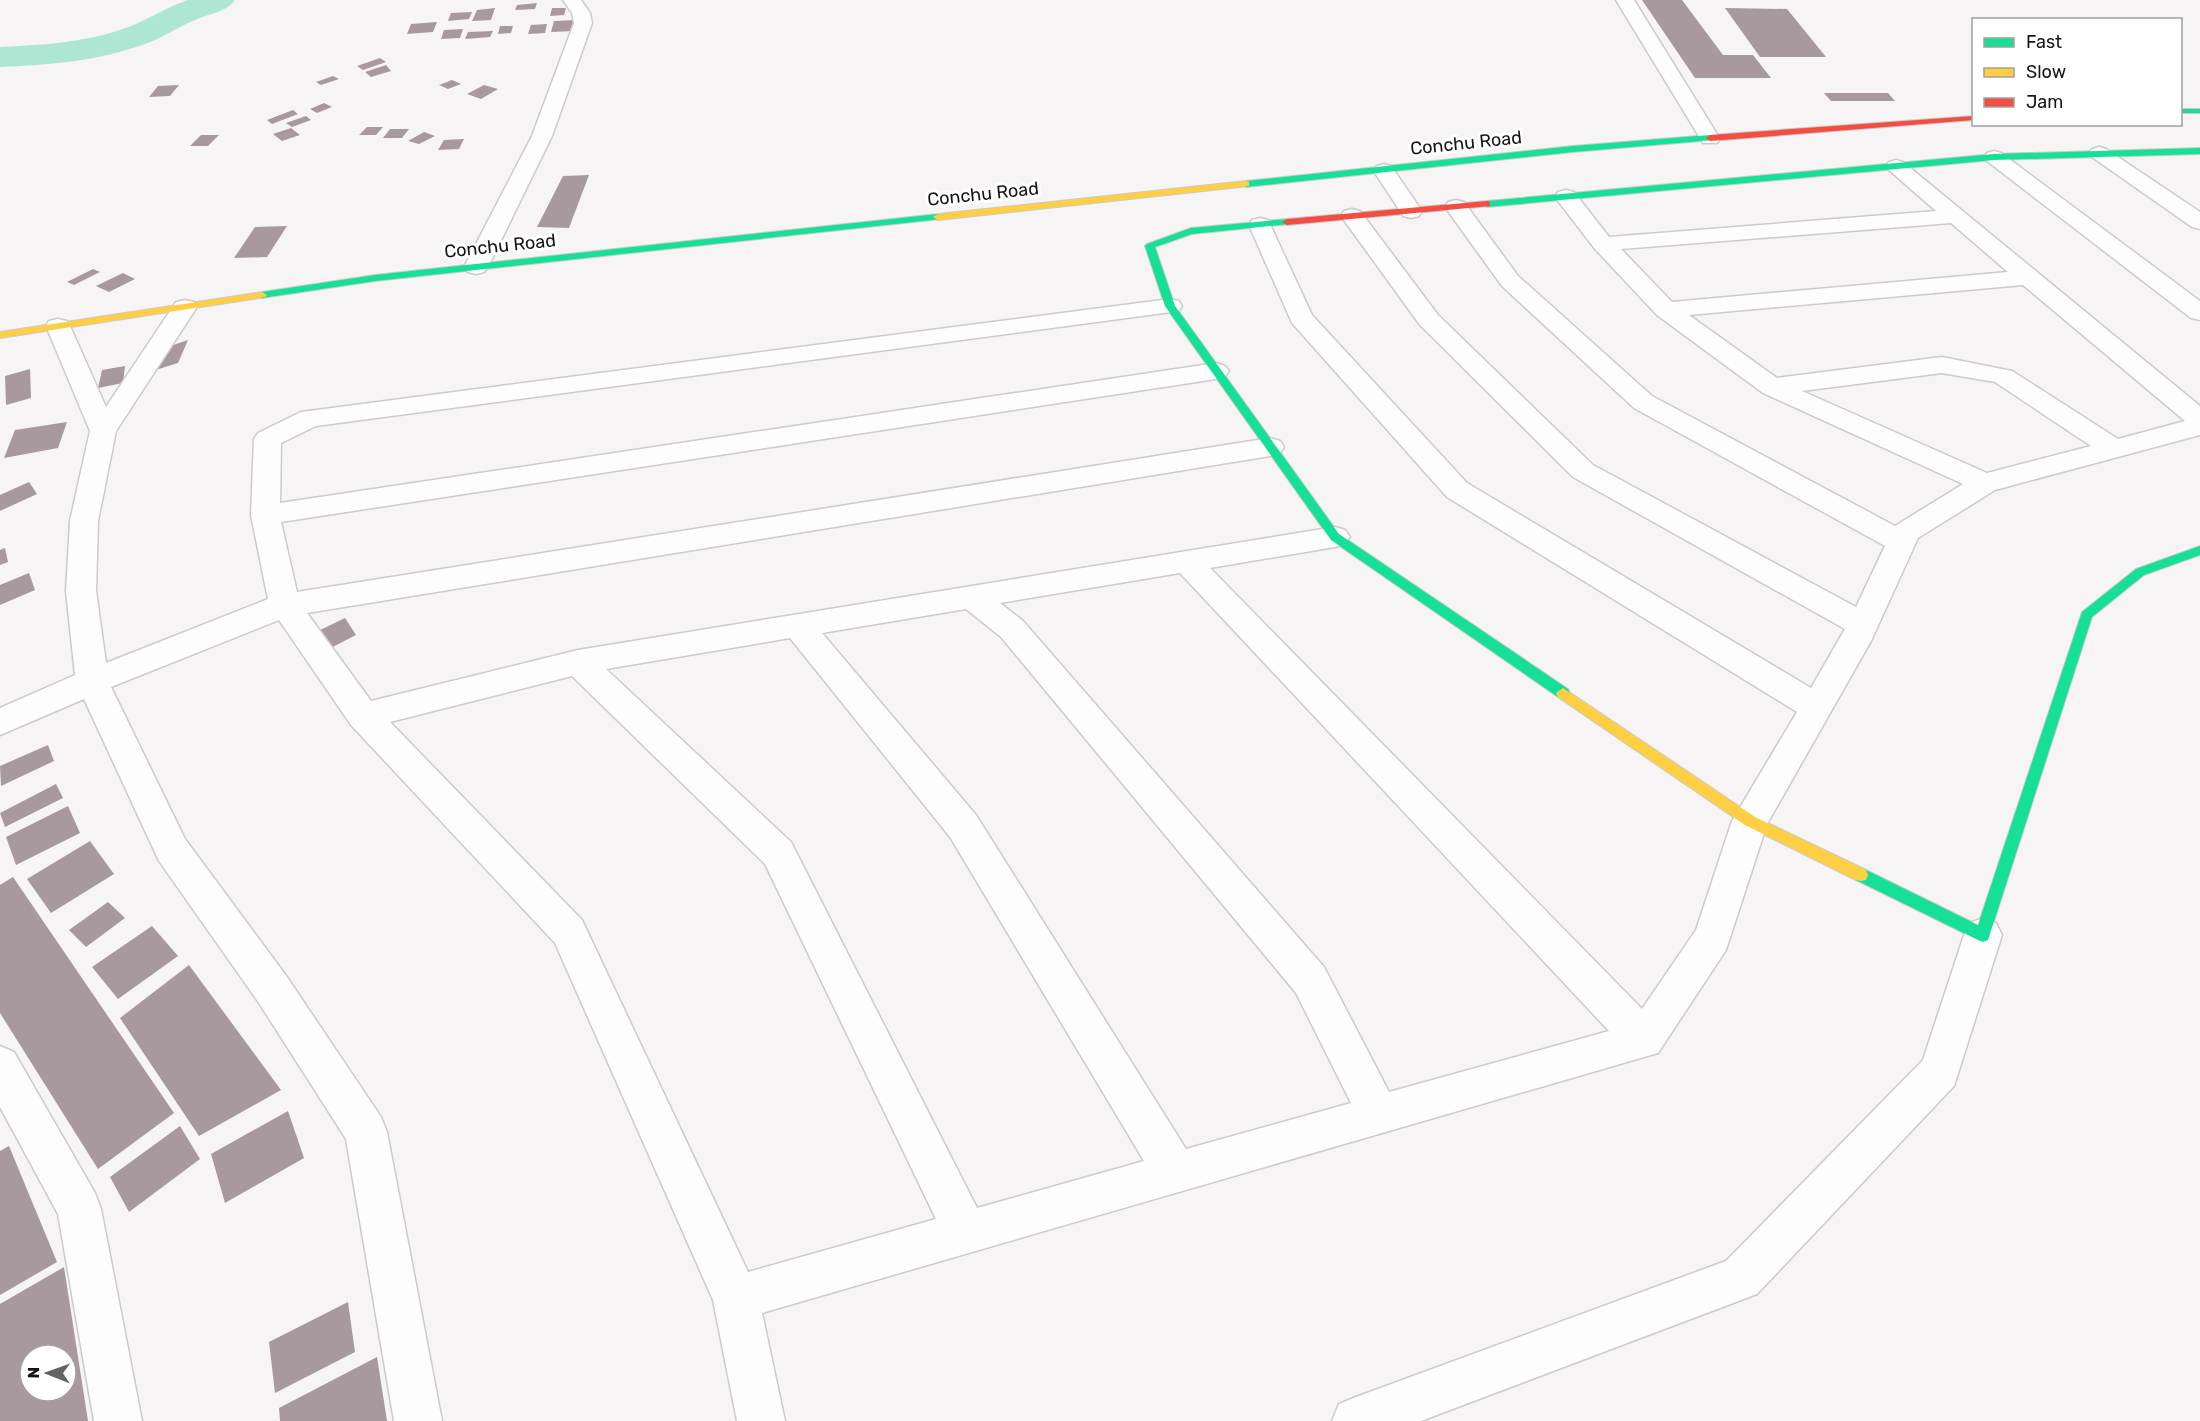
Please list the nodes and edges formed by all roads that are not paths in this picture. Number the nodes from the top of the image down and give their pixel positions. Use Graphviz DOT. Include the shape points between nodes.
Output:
graph roads {
  1 [pos="572,0"];
  2 [pos="1625,0"];
  3 [pos="2182,111"];
  4 [pos="2200,111"];
  5 [pos="1972,118"];
  6 [pos="1710,139"];
  7 [pos="2200,151"];
  8 [pos="2099,153"];
  9 [pos="1994,156"];
  10 [pos="1896,166"];
  11 [pos="1384,170"];
  12 [pos="1566,196"];
  13 [pos="1456,207"];
  14 [pos="1411,211"];
  15 [pos="2194,214"];
  16 [pos="1352,216"];
  17 [pos="1956,216"];
  18 [pos="1260,225"];
  19 [pos="1603,244"];
  20 [pos="476,267"];
  21 [pos="2029,277"];
  22 [pos="1170,306"];
  23 [pos="185,307"];
  24 [pos="1666,310"];
  25 [pos="2200,313"];
  26 [pos="58,326"];
  27 [pos="0,335"];
  28 [pos="1216,371"];
  29 [pos="1772,387"];
  30 [pos="2200,420"];
  31 [pos="2200,426"];
  32 [pos="103,431"];
  33 [pos="1270,447"];
  34 [pos="2114,449"];
  35 [pos="1985,483"];
  36 [pos="265,515"];
  37 [pos="1335,537"];
  38 [pos="1902,542"];
  39 [pos="2200,550"];
  40 [pos="1187,561"];
  41 [pos="972,597"];
  42 [pos="285,605"];
  43 [pos="1863,625"];
  44 [pos="798,626"];
  45 [pos="578,662"];
  46 [pos="92,681"];
  47 [pos="1816,708"];
  48 [pos="363,716"];
  49 [pos="0,722"];
  50 [pos="1750,821"];
  51 [pos="1983,935"];
  52 [pos="1644,1040"];
  53 [pos="0,1066"];
  54 [pos="1379,1114"];
  55 [pos="1176,1173"];
  56 [pos="966,1232"];
  57 [pos="736,1298"];
  58 [pos="118,1421"];
  59 [pos="418,1421"];
  60 [pos="761,1421"];
  61 [pos="1356,1421"];
  1 -- 20 [label="street" via="583,23 542,136"];
  2 -- 6 [label="street"];
  3 -- 4 [label="street"];
  5 -- 6 [label="street, Conchu Road"];
  6 -- 11 [label="street, Conchu Road"];
  7 -- 8 [label="street"];
  8 -- 9 [label="street"];
  8 -- 15 [label="street"];
  9 -- 10 [label="street"];
  9 -- 25 [label="street"];
  10 -- 12 [label="street"];
  10 -- 17 [label="street"];
  11 -- 14 [label="street"];
  11 -- 20 [label="street, Conchu Road"];
  12 -- 13 [label="street"];
  12 -- 19 [label="street"];
  13 -- 14 [label="street"];
  13 -- 38 [label="street" via="1510,281 1643,402"];
  14 -- 16 [label="street"];
  16 -- 18 [label="street"];
  16 -- 43 [label="street" via="1429,320 1582,471"];
  17 -- 19 [label="street"];
  17 -- 21 [label="street"];
  18 -- 22 [label="street" via="1191,231 1150,246"];
  18 -- 47 [label="street" via="1301,318 1457,490"];
  19 -- 24 [label="street"];
  20 -- 23 [label="street, Conchu Road"];
  21 -- 24 [label="street"];
  21 -- 30 [label="street"];
  22 -- 28 [label="street"];
  22 -- 36 [label="street" via="310,418 268,440"];
  23 -- 26 [label="street, Conchu Road"];
  23 -- 32 [label="street"];
  24 -- 29 [label="street"];
  26 -- 27 [label="street, Conchu Road"];
  26 -- 32 [label="street"];
  28 -- 33 [label="street"];
  28 -- 36 [label="street"];
  29 -- 34 [label="street" via="1942,365 2003,376"];
  29 -- 35 [label="street"];
  31 -- 34 [label="street"];
  32 -- 46 [label="street" via="84,521 81,591"];
  33 -- 37 [label="street"];
  33 -- 42 [label="street"];
  34 -- 35 [label="street"];
  35 -- 38 [label="street" via="1906,532"];
  36 -- 42 [label="street"];
  37 -- 40 [label="street"];
  37 -- 50 [label="street"];
  38 -- 43 [label="street"];
  39 -- 51 [label="street" via="2140,572 2086,615"];
  40 -- 41 [label="street"];
  40 -- 52 [label="street"];
  41 -- 44 [label="street"];
  41 -- 54 [label="street" via="1012,629 1310,980"];
  42 -- 46 [label="street"];
  42 -- 48 [label="street"];
  43 -- 47 [label="street"];
  44 -- 45 [label="street"];
  44 -- 55 [label="street" via="963,826"];
  45 -- 48 [label="street"];
  45 -- 56 [label="street" via="778,853"];
  46 -- 49 [label="street"];
  46 -- 59 [label="street" via="172,850 273,990 366,1132"];
  47 -- 50 [label="street"];
  48 -- 57 [label="street" via="569,933"];
  50 -- 51 [label="street"];
  50 -- 52 [label="street" via="1713,938"];
  51 -- 61 [label="street" via="1940,1072 1741,1278"];
  52 -- 54 [label="street"];
  53 -- 58 [label="street" via="79,1209"];
  54 -- 55 [label="street"];
  55 -- 56 [label="street"];
  56 -- 57 [label="street"];
  57 -- 60 [label="street"];
}
